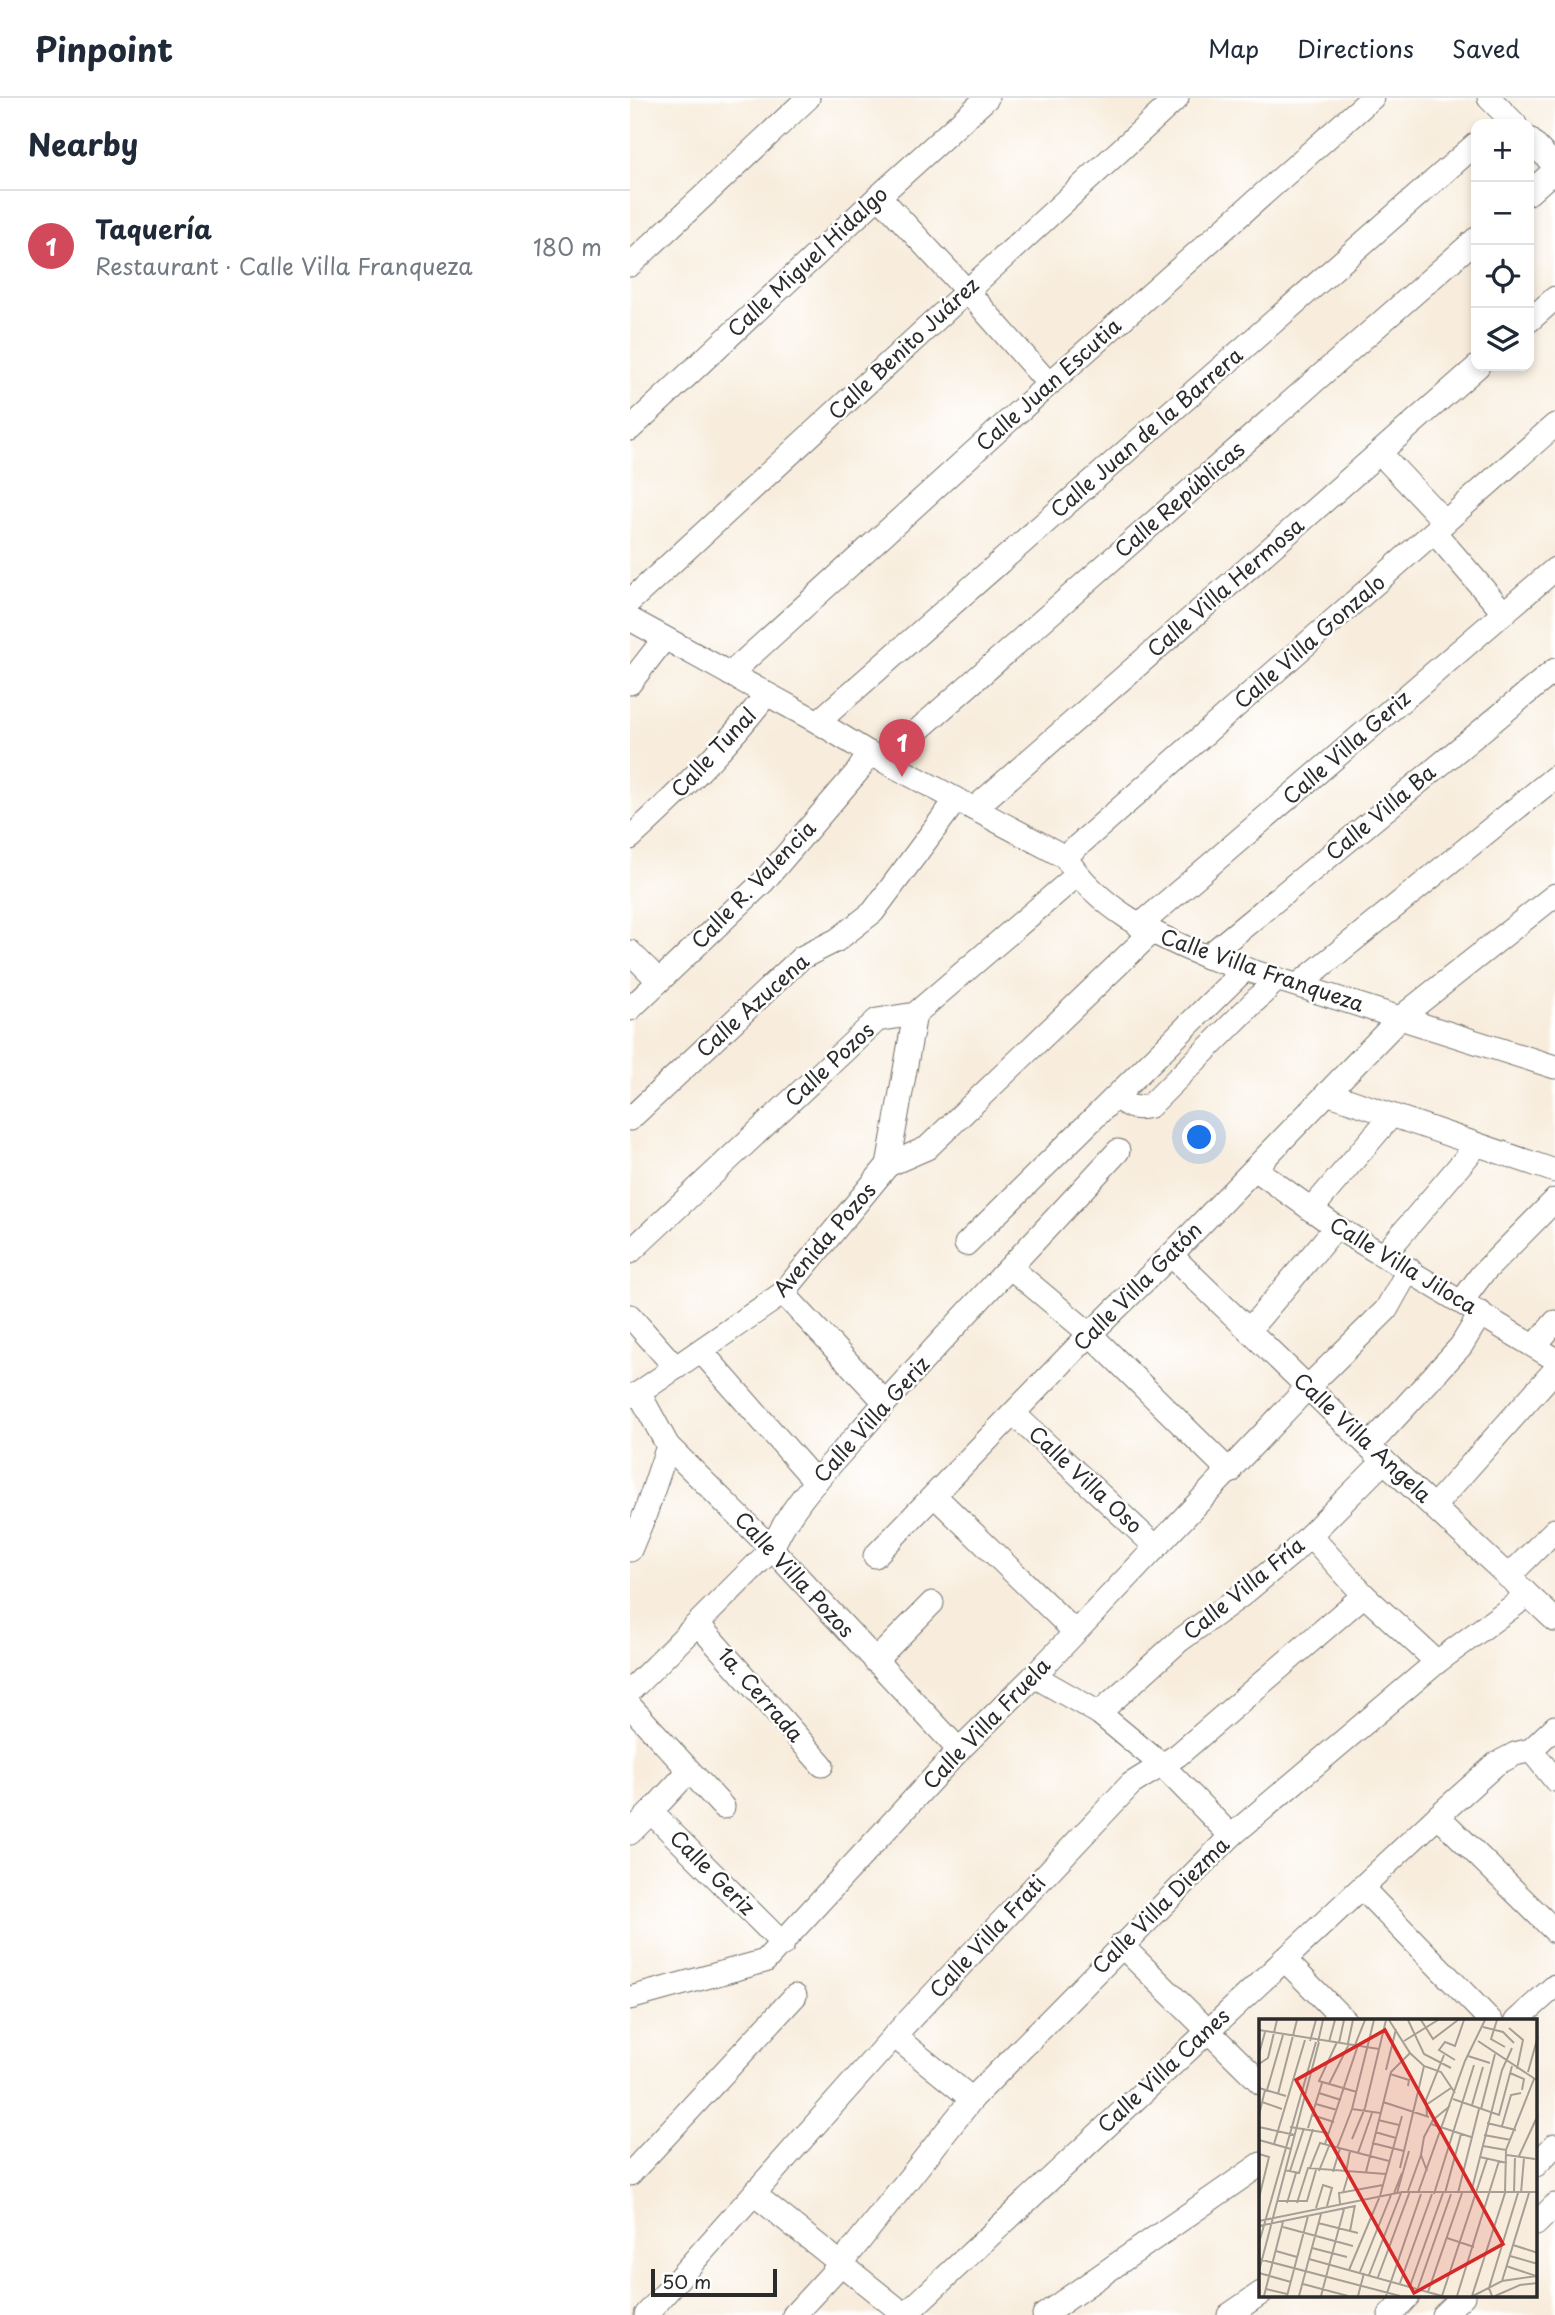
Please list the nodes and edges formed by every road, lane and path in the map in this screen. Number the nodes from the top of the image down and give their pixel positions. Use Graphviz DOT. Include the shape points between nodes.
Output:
graph roads {
  1 [pos="808,98"];
  2 [pos="987,98"];
  3 [pos="1177,98"];
  4 [pos="1372,98"];
  5 [pos="1489,98"];
  6 [pos="1505,119"];
  7 [pos="1534,145"];
  8 [pos="1471,148"];
  9 [pos="1555,168"];
  10 [pos="1534,188"];
  11 [pos="878,196"];
  12 [pos="1471,243"];
  13 [pos="630,265"];
  14 [pos="967,291"];
  15 [pos="1555,298"];
  16 [pos="1534,317"];
  17 [pos="1472,371"];
  18 [pos="1049,384"];
  19 [pos="1555,425"];
  20 [pos="630,429"];
  21 [pos="1380,453"];
  22 [pos="1440,528"];
  23 [pos="1555,569"];
  24 [pos="630,601"];
  25 [pos="1504,613"];
  26 [pos="630,620"];
  27 [pos="664,639"];
  28 [pos="1555,670"];
  29 [pos="730,674"];
  30 [pos="630,683"];
  31 [pos="766,695"];
  32 [pos="818,722"];
  33 [pos="877,756"];
  34 [pos="1555,777"];
  35 [pos="965,804"];
  36 [pos="630,838"];
  37 [pos="1071,866"];
  38 [pos="1555,895"];
  39 [pos="1145,930"];
  40 [pos="630,952"];
  41 [pos="1207,957"];
  42 [pos="1245,969"];
  43 [pos="659,981"];
  44 [pos="1287,982"];
  45 [pos="630,1009"];
  46 [pos="915,1014"];
  47 [pos="1400,1018"];
  48 [pos="1555,1068"];
  49 [pos="1327,1093"];
  50 [pos="1116,1097"];
  51 [pos="1391,1116"];
  52 [pos="630,1119"];
  53 [pos="1477,1145"];
  54 [pos="1118,1152"];
  55 [pos="888,1165"];
  56 [pos="1255,1169"];
  57 [pos="1555,1171"];
  58 [pos="1555,1200"];
  59 [pos="1311,1210"];
  60 [pos="1336,1227"];
  61 [pos="966,1244"];
  62 [pos="630,1252"];
  63 [pos="1171,1255"];
  64 [pos="1384,1255"];
  65 [pos="1012,1268"];
  66 [pos="1409,1269"];
  67 [pos="783,1293"];
  68 [pos="1471,1307"];
  69 [pos="630,1316"];
  70 [pos="1555,1322"];
  71 [pos="1249,1330"];
  72 [pos="1090,1334"];
  73 [pos="1535,1346"];
  74 [pos="701,1351"];
  75 [pos="1555,1359"];
  76 [pos="676,1368"];
  77 [pos="1555,1370"];
  78 [pos="1308,1387"];
  79 [pos="634,1394"];
  80 [pos="886,1402"];
  81 [pos="1014,1414"];
  82 [pos="668,1446"];
  83 [pos="1377,1453"];
  84 [pos="1230,1472"];
  85 [pos="816,1482"];
  86 [pos="935,1496"];
  87 [pos="1434,1506"];
  88 [pos="1555,1530"];
  89 [pos="1310,1535"];
  90 [pos="632,1544"];
  91 [pos="1156,1547"];
  92 [pos="772,1549"];
  93 [pos="874,1556"];
  94 [pos="1516,1584"];
  95 [pos="1364,1595"];
  96 [pos="932,1603"];
  97 [pos="1555,1620"];
  98 [pos="698,1624"];
  99 [pos="1075,1632"];
  100 [pos="875,1661"];
  101 [pos="1437,1662"];
  102 [pos="1034,1676"];
  103 [pos="630,1691"];
  104 [pos="630,1706"];
  105 [pos="1099,1713"];
  106 [pos="1555,1727"];
  107 [pos="959,1750"];
  108 [pos="1531,1750"];
  109 [pos="822,1765"];
  110 [pos="1163,1766"];
  111 [pos="689,1771"];
  112 [pos="1555,1780"];
  113 [pos="723,1807"];
  114 [pos="651,1812"];
  115 [pos="1438,1816"];
  116 [pos="630,1833"];
  117 [pos="1231,1836"];
  118 [pos="1362,1888"];
  119 [pos="1555,1931"];
  120 [pos="783,1944"];
  121 [pos="1121,1945"];
  122 [pos="1284,1959"];
  123 [pos="1555,1986"];
  124 [pos="795,1996"];
  125 [pos="630,1998"];
  126 [pos="1343,2019"];
  127 [pos="1489,2019"];
  128 [pos="1518,2019"];
  129 [pos="1208,2030"];
  130 [pos="894,2036"];
  131 [pos="1259,2081"];
  132 [pos="972,2099"];
  133 [pos="1555,2146"];
  134 [pos="1538,2163"];
  135 [pos="1259,2165"];
  136 [pos="630,2174"];
  137 [pos="754,2194"];
  138 [pos="1555,2205"];
  139 [pos="1538,2222"];
  140 [pos="841,2264"];
  141 [pos="1259,2294"];
  142 [pos="1406,2298"];
  143 [pos="1461,2298"];
  144 [pos="646,2315"];
  145 [pos="793,2315"];
  146 [pos="905,2315"];
  147 [pos="1044,2315"];
  148 [pos="1228,2315"];
  149 [pos="1390,2315"];
  150 [pos="1443,2315"];
  1 -- 13 [label="street"];
  2 -- 11 [label="street, Calle Miguel Hidalgo"];
  3 -- 14 [label="street, Calle Benito Juárez"];
  4 -- 18 [label="street, Calle Juan Escutia"];
  5 -- 6 [label="street"];
  7 -- 9 [label="street"];
  8 -- 32 [label="street, Calle Juan de la Barrera"];
  9 -- 10 [label="street"];
  11 -- 14 [label="street"];
  11 -- 20 [label="street, Calle Miguel Hidalgo"];
  12 -- 33 [label="street, Calle Repúblicas"];
  14 -- 18 [label="street"];
  14 -- 24 [label="street, Calle Benito Juárez"];
  15 -- 16 [label="street"];
  17 -- 21 [label="street, Calle Villa Hermosa"];
  18 -- 29 [label="street, Calle Juan Escutia"];
  19 -- 22 [label="street, Calle Villa Gonzalo"];
  21 -- 22 [label="street"];
  21 -- 35 [label="street, Calle Villa Hermosa"];
  22 -- 25 [label="street"];
  22 -- 37 [label="street, Calle Villa Gonzalo"];
  23 -- 25 [label="street, Calle Villa Geriz"];
  25 -- 39 [label="street, Calle Villa Geriz"];
  26 -- 27 [label="street, Calle Villa Franqueza"];
  27 -- 29 [label="street, Calle Villa Franqueza"];
  27 -- 30 [label="street"];
  28 -- 41 [label="street, Calle Villa Ba"];
  29 -- 31 [label="street, Calle Villa Franqueza"];
  31 -- 32 [label="street, Calle Villa Franqueza"];
  31 -- 36 [label="street, Calle Tunal" via="701,772"];
  32 -- 33 [label="street, Calle Villa Franqueza"];
  33 -- 35 [label="street, Calle Villa Franqueza"];
  33 -- 43 [label="street, Calle R. Valencia" via="858,771 763,882"];
  34 -- 44 [label="street"];
  35 -- 37 [label="street, Calle Villa Franqueza"];
  35 -- 52 [label="street, Calle Azucena" via="873,912 837,940 801,958"];
  37 -- 39 [label="street, Calle Villa Franqueza" via="1101,899"];
  37 -- 46 [label="street"];
  38 -- 47 [label="street"];
  39 -- 41 [label="street, Calle Villa Franqueza"];
  39 -- 55 [label="street" via="927,1148"];
  40 -- 43 [label="street"];
  41 -- 42 [label="street, Calle Villa Franqueza"];
  42 -- 44 [label="street, Calle Villa Franqueza"];
  42 -- 50 [label="street"];
  43 -- 45 [label="street, Calle R. Valencia"];
  44 -- 47 [label="street, Calle Villa Franqueza"];
  44 -- 50 [label="street" via="1150,1106 1128,1107"];
  46 -- 55 [label="street, Avenida Pozos"];
  46 -- 62 [label="street, Calle Pozos" via="877,1020"];
  47 -- 48 [label="street, Calle Villa Franqueza"];
  47 -- 49 [label="street, Calle Villa Gatón"];
  49 -- 51 [label="street"];
  49 -- 56 [label="street, Calle Villa Gatón"];
  50 -- 61 [label="street"];
  51 -- 53 [label="street"];
  51 -- 59 [label="street"];
  53 -- 57 [label="street"];
  53 -- 64 [label="street"];
  54 -- 65 [label="street, Calle Villa Geriz"];
  55 -- 67 [label="street, Avenida Pozos"];
  56 -- 59 [label="street, Calle Villa Jiloca"];
  56 -- 63 [label="street, Calle Villa Gatón"];
  58 -- 68 [label="street, Calle Villa Fría" via="1482,1274"];
  59 -- 60 [label="street, Calle Villa Jiloca"];
  60 -- 64 [label="street, Calle Villa Jiloca"];
  60 -- 71 [label="street"];
  63 -- 71 [label="street, Calle Villa Angela"];
  63 -- 72 [label="street, Calle Villa Gatón"];
  64 -- 66 [label="street, Calle Villa Jiloca"];
  65 -- 72 [label="street"];
  65 -- 80 [label="street, Calle Villa Geriz"];
  66 -- 68 [label="street, Calle Villa Jiloca"];
  66 -- 78 [label="street, Calle Villa Fruela" via="1386,1310"];
  67 -- 74 [label="street, Avenida Pozos"];
  67 -- 80 [label="street"];
  68 -- 73 [label="street, Calle Villa Jiloca"];
  68 -- 83 [label="street, Calle Villa Fría" via="1461,1346"];
  69 -- 76 [label="street"];
  70 -- 73 [label="street"];
  71 -- 78 [label="street, Calle Villa Angela"];
  72 -- 81 [label="street, Calle Villa Gatón"];
  72 -- 84 [label="street"];
  73 -- 75 [label="street, Calle Villa Jiloca"];
  74 -- 76 [label="street, Avenida Pozos"];
  74 -- 85 [label="street"];
  76 -- 79 [label="street, Avenida Pozos"];
  77 -- 87 [label="street"];
  78 -- 83 [label="street, Calle Villa Angela"];
  78 -- 84 [label="street, Calle Villa Fruela"];
  79 -- 82 [label="street, Calle Villa Pozos"];
  80 -- 85 [label="street, Calle Villa Geriz"];
  81 -- 86 [label="street, Calle Villa Gatón"];
  81 -- 91 [label="street, Calle Villa Oso"];
  82 -- 90 [label="street"];
  82 -- 92 [label="street, Calle Villa Pozos"];
  83 -- 87 [label="street, Calle Villa Angela"];
  83 -- 89 [label="street, Calle Villa Fría"];
  84 -- 91 [label="street, Calle Villa Fruela"];
  85 -- 92 [label="street, Calle Villa Geriz" via="779,1530"];
  86 -- 93 [label="street, Calle Villa Gatón"];
  86 -- 99 [label="street"];
  87 -- 94 [label="street, Calle Villa Angela"];
  88 -- 94 [label="street, Calle Villa Diezma"];
  89 -- 95 [label="street"];
  89 -- 105 [label="street, Calle Villa Fría"];
  91 -- 99 [label="street, Calle Villa Fruela"];
  92 -- 98 [label="street, Calle Villa Geriz"];
  92 -- 100 [label="street, Calle Villa Pozos"];
  94 -- 97 [label="street, Calle Villa Angela"];
  94 -- 101 [label="street, Calle Villa Diezma" via="1516,1604"];
  95 -- 101 [label="street"];
  95 -- 110 [label="street, Calle Villa Frati"];
  96 -- 100 [label="street"];
  98 -- 103 [label="street, Calle Villa Geriz"];
  98 -- 109 [label="street, 1a. Cerrada"];
  99 -- 102 [label="street, Calle Villa Fruela"];
  100 -- 107 [label="street, Calle Villa Pozos"];
  101 -- 117 [label="street, Calle Villa Diezma"];
  102 -- 105 [label="street"];
  102 -- 107 [label="street, Calle Villa Fruela"];
  104 -- 111 [label="street"];
  105 -- 110 [label="street"];
  106 -- 108 [label="street, Calle Villa Canes"];
  107 -- 120 [label="street, Calle Villa Fruela"];
  108 -- 112 [label="street"];
  108 -- 115 [label="street, Calle Villa Canes" via="1496,1764"];
  110 -- 117 [label="street"];
  110 -- 130 [label="street, Calle Villa Frati" via="1131,1784"];
  111 -- 113 [label="street"];
  111 -- 114 [label="street, Calle Geriz"];
  114 -- 116 [label="street"];
  114 -- 120 [label="street, Calle Geriz"];
  115 -- 118 [label="street, Calle Villa Canes"];
  115 -- 119 [label="street"];
  117 -- 121 [label="street, Calle Villa Diezma"];
  118 -- 122 [label="street, Calle Villa Canes"];
  118 -- 127 [label="street"];
  120 -- 125 [label="street, Calle Villa Fruela" via="765,1961"];
  121 -- 129 [label="street"];
  121 -- 132 [label="street, Calle Villa Diezma"];
  122 -- 126 [label="street"];
  122 -- 129 [label="street, Calle Villa Canes"];
  123 -- 128 [label="street"];
  124 -- 136 [label="street"];
  129 -- 131 [label="street"];
  129 -- 146 [label="street, Calle Villa Canes"];
  130 -- 132 [label="street"];
  130 -- 137 [label="street, Calle Villa Frati"];
  132 -- 140 [label="street, Calle Villa Diezma"];
  133 -- 134 [label="street"];
  135 -- 147 [label="street"];
  137 -- 140 [label="street"];
  137 -- 144 [label="street, Calle Villa Frati"];
  138 -- 139 [label="street"];
  140 -- 145 [label="street, Calle Villa Diezma"];
  140 -- 146 [label="street"];
  141 -- 148 [label="street"];
  142 -- 149 [label="street"];
  143 -- 150 [label="street"];
}
